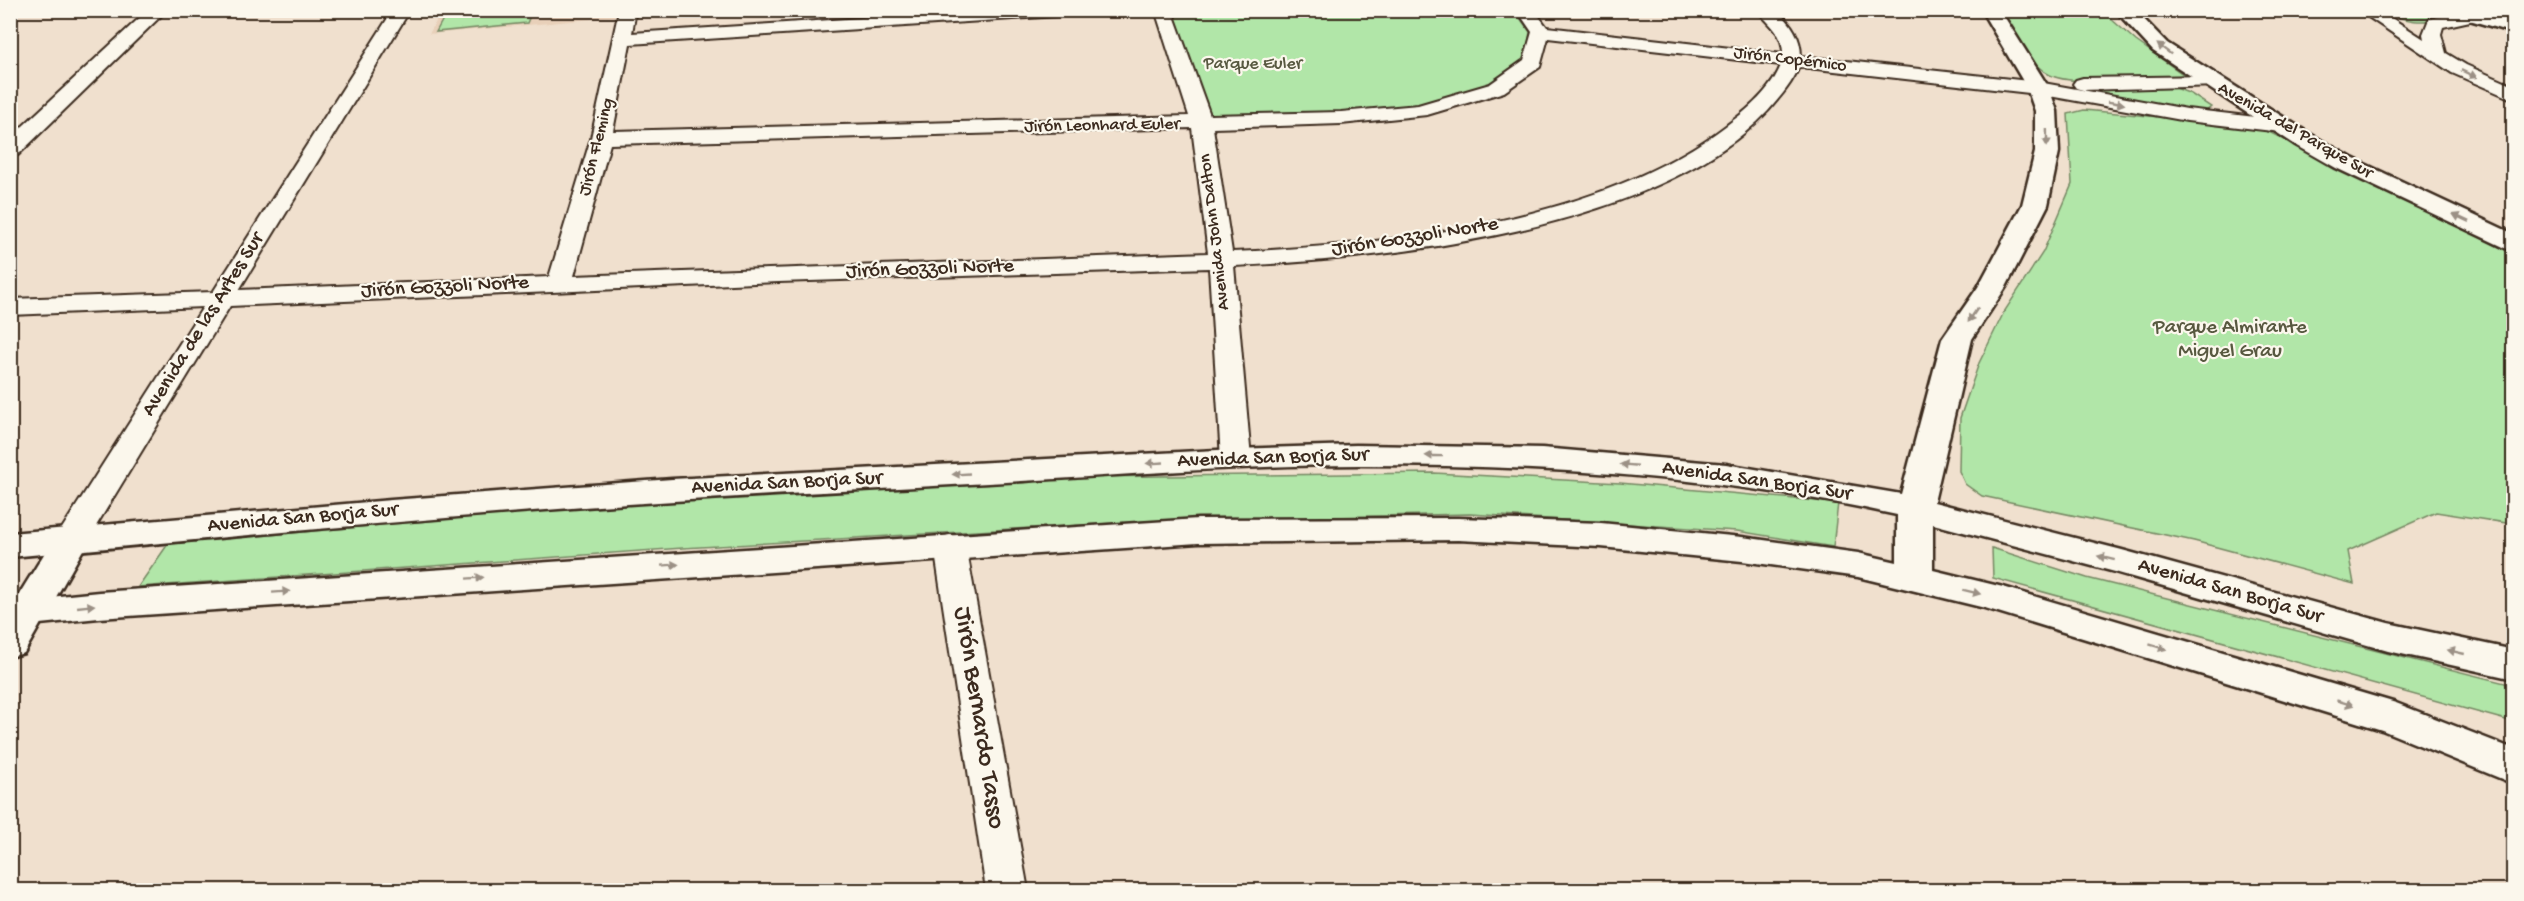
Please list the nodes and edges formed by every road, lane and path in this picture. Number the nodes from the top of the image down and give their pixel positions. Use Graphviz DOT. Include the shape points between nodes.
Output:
graph roads {
  1 [pos="159,10"];
  2 [pos="402,10"];
  3 [pos="628,10"];
  4 [pos="1073,10"];
  5 [pos="1163,10"];
  6 [pos="1525,10"];
  7 [pos="1766,10"];
  8 [pos="1990,10"];
  9 [pos="2124,10"];
  10 [pos="2366,10"];
  11 [pos="2464,13"];
  12 [pos="2514,27"];
  13 [pos="1541,32"];
  14 [pos="622,39"];
  15 [pos="2438,56"];
  16 [pos="1794,60"];
  17 [pos="2212,82"];
  18 [pos="2038,88"];
  19 [pos="2514,94"];
  20 [pos="1202,123"];
  21 [pos="2281,126"];
  22 [pos="601,138"];
  23 [pos="10,150"];
  24 [pos="2514,243"];
  25 [pos="1221,260"];
  26 [pos="560,282"];
  27 [pos="219,300"];
  28 [pos="10,307"];
  29 [pos="1236,459"];
  30 [pos="1915,508"];
  31 [pos="70,541"];
  32 [pos="10,545"];
  33 [pos="950,546"];
  34 [pos="1915,578"];
  35 [pos="16,623"];
  36 [pos="2514,665"];
  37 [pos="2396,719"];
  38 [pos="2514,745"];
  39 [pos="2514,767"];
  40 [pos="1007,891"];
  1 -- 23 [label="street"];
  2 -- 27 [label="street, Avenida de las Artes Sur"];
  3 -- 14 [label="street, Jirón Fleming"];
  4 -- 14 [label="street"];
  5 -- 20 [label="street, Avenida John Dalton"];
  6 -- 13 [label="street"];
  7 -- 16 [label="street" via="1790,32"];
  8 -- 18 [label="main road"];
  17 -- 9 [label="main road, Avenida del Parque Sur, one-way" via="2160,47"];
  10 -- 15 [label="street"];
  11 -- 12 [label="main road"];
  11 -- 15 [label="street" via="2435,23 2432,34"];
  13 -- 16 [label="street, Jirón Copérnico"];
  13 -- 20 [label="street, Jirón Leonhard Euler" via="1533,63 1497,88 1420,111"];
  14 -- 22 [label="street, Jirón Fleming"];
  15 -- 19 [label="street, one-way"];
  16 -- 18 [label="street, Jirón Copérnico"];
  16 -- 25 [label="street, Jirón Gozzoli Norte" via="1778,87 1745,123 1688,163 1595,201 1465,234 1353,251"];
  17 -- 18 [label="street, Jirón Copérnico"];
  17 -- 21 [label="main road, Avenida del Parque Sur"];
  18 -- 21 [label="street, Jirón Copérnico, one-way" via="2187,115"];
  18 -- 30 [label="main road, one-way" via="2046,111 2047,152 2035,205 1992,287 1957,339"];
  20 -- 22 [label="street, Jirón Leonhard Euler"];
  20 -- 25 [label="street, Avenida John Dalton"];
  24 -- 21 [label="main road, Avenida del Parque Sur, one-way" via="2344,163"];
  22 -- 26 [label="street, Jirón Fleming"];
  25 -- 26 [label="street, Jirón Gozzoli Norte"];
  25 -- 29 [label="street, Avenida John Dalton"];
  26 -- 27 [label="street, Jirón Gozzoli Norte"];
  27 -- 28 [label="street, Jirón Gozzoli Norte"];
  27 -- 31 [label="street, Avenida de las Artes Sur"];
  30 -- 29 [label="main road, Avenida San Borja Sur, one-way" via="1726,474 1542,458 1356,455"];
  29 -- 31 [label="main road, Avenida San Borja Sur, one-way" via="672,490"];
  30 -- 34 [label="main road"];
  36 -- 30 [label="main road, Avenida San Borja Sur, one-way" via="2388,637"];
  31 -- 32 [label="main road, Avenida San Borja Sur"];
  31 -- 35 [label="main road, Avenida de las Artes Sur"];
  33 -- 34 [label="main road" via="1198,531 1458,529 1601,535 1742,549 1858,565"];
  35 -- 33 [label="main road, one-way" via="99,605"];
  33 -- 40 [label="street, Jirón Bernardo Tasso"];
  34 -- 37 [label="main road, one-way" via="1989,596"];
  37 -- 38 [label="main road"];
  37 -- 39 [label="main road"];
}
